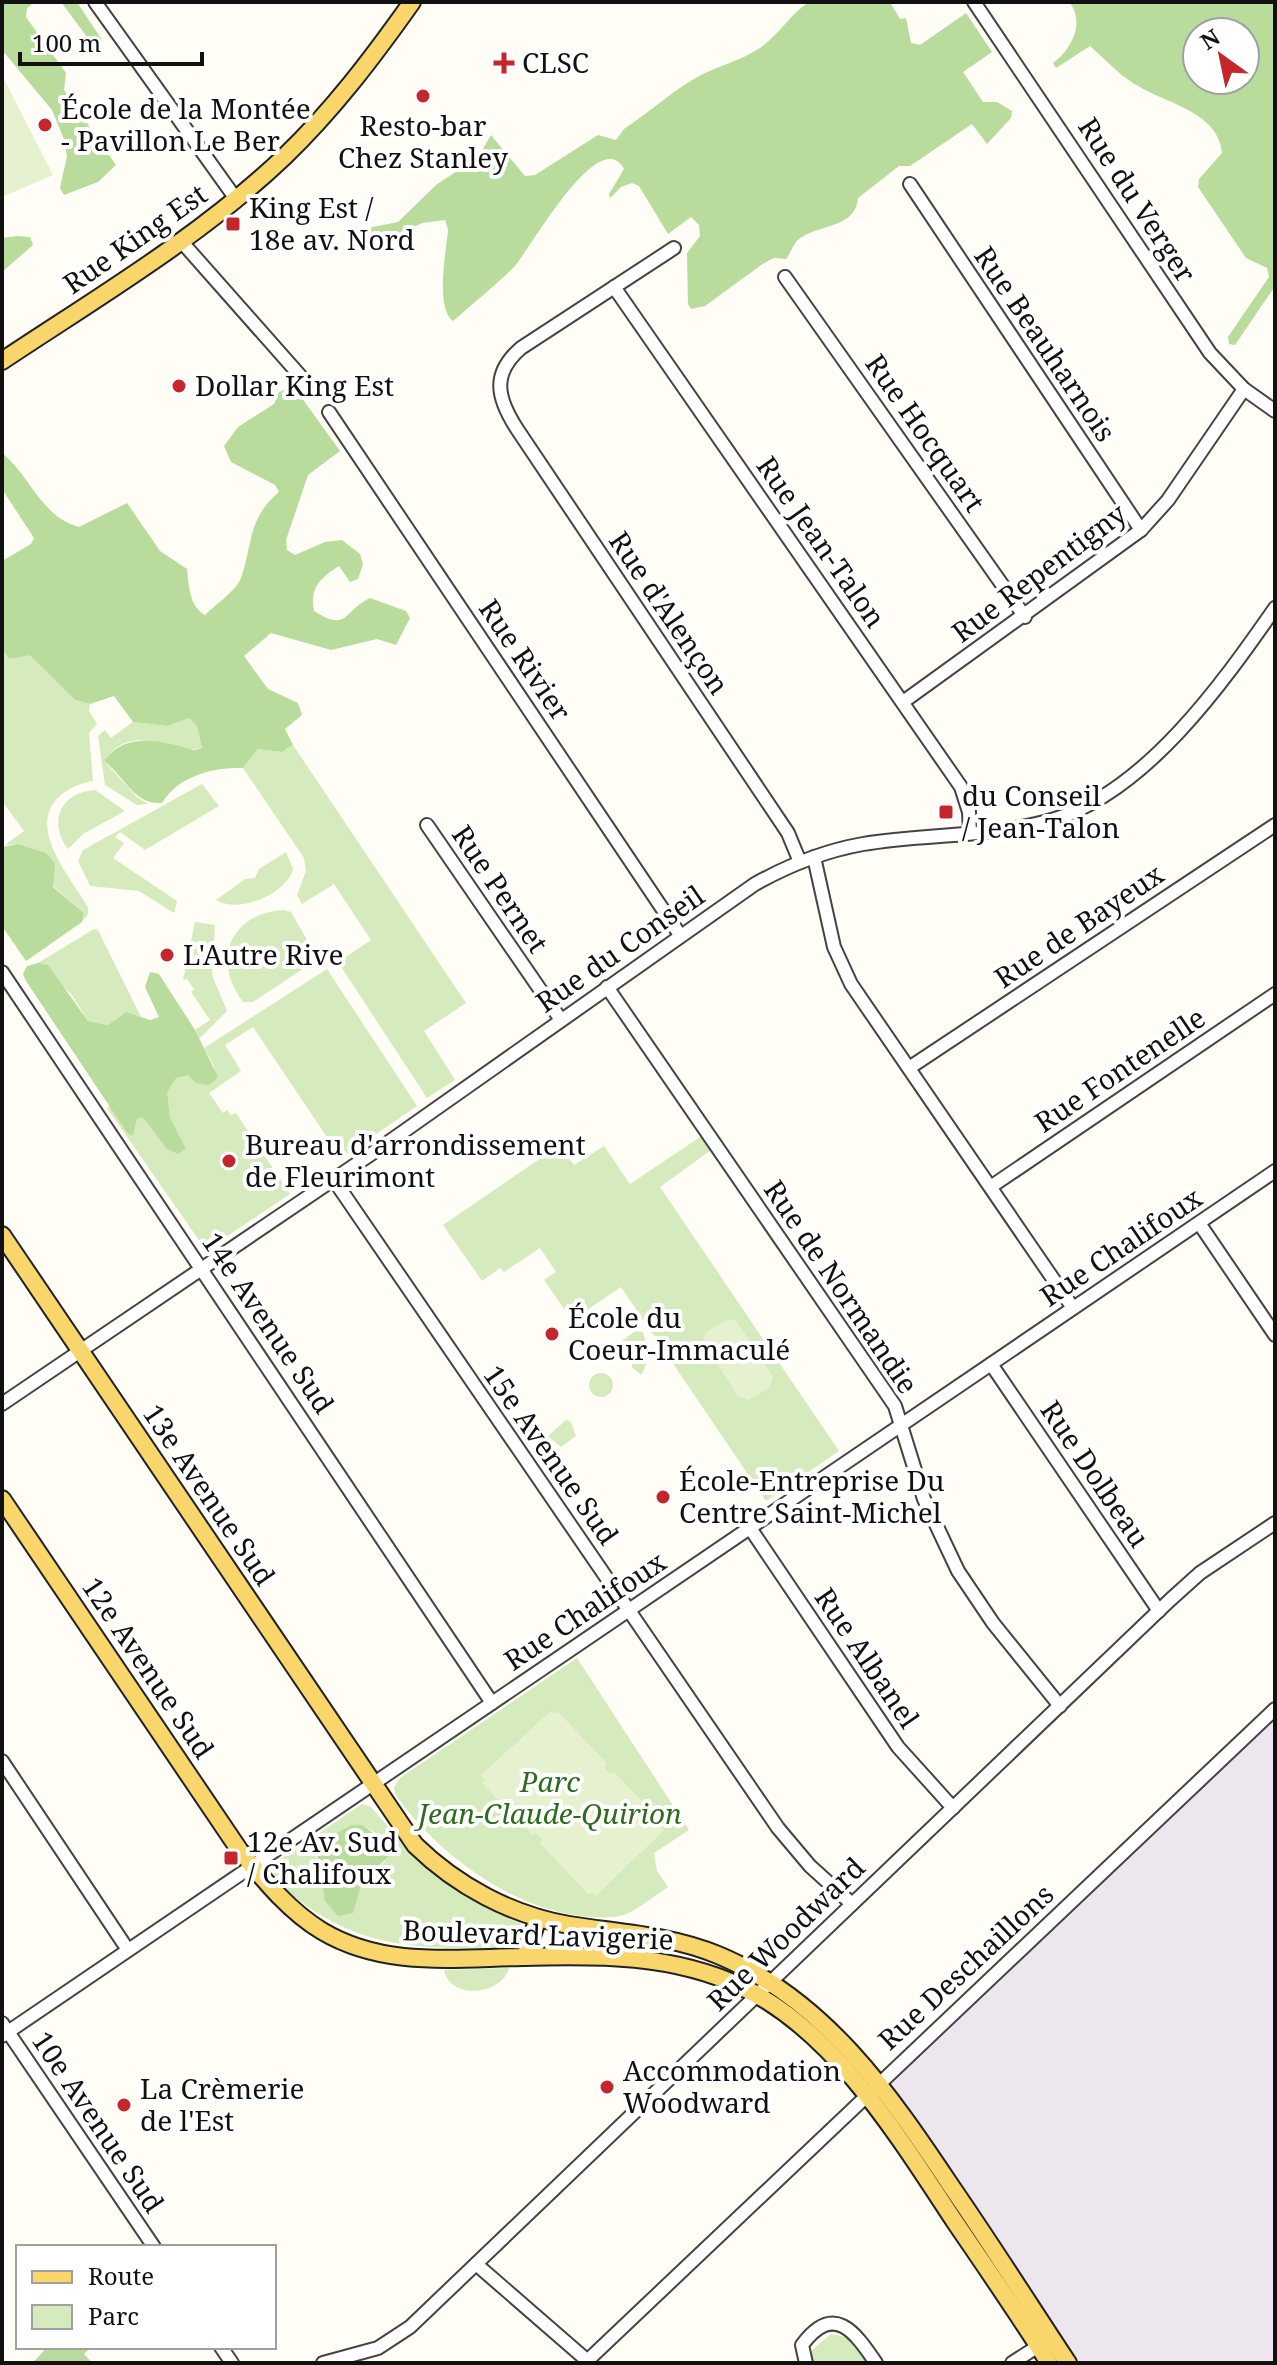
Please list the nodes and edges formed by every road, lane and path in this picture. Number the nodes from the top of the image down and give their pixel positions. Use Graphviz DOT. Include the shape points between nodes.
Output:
graph roads {
  1 [pos="95,2"];
  2 [pos="412,2"];
  3 [pos="974,2"];
  4 [pos="910,184"];
  5 [pos="236,199"];
  6 [pos="181,241"];
  7 [pos="674,248"];
  8 [pos="785,277"];
  9 [pos="614,287"];
  10 [pos="2,361"];
  11 [pos="311,388"];
  12 [pos="1244,389"];
  13 [pos="1275,411"];
  14 [pos="329,412"];
  15 [pos="1141,530"];
  16 [pos="1275,608"];
  17 [pos="1025,617"];
  18 [pos="903,702"];
  19 [pos="427,825"];
  20 [pos="1275,825"];
  21 [pos="970,833"];
  22 [pos="814,857"];
  23 [pos="800,862"];
  24 [pos="680,935"];
  25 [pos="2,972"];
  26 [pos="607,987"];
  27 [pos="1275,994"];
  28 [pos="561,1020"];
  29 [pos="909,1068"];
  30 [pos="1275,1171"];
  31 [pos="334,1180"];
  32 [pos="992,1186"];
  33 [pos="1199,1223"];
  34 [pos="2,1235"];
  35 [pos="204,1270"];
  36 [pos="1073,1308"];
  37 [pos="1275,1335"];
  38 [pos="81,1352"];
  39 [pos="991,1364"];
  40 [pos="2,1404"];
  41 [pos="901,1425"];
  42 [pos="2,1499"];
  43 [pos="1275,1523"];
  44 [pos="750,1528"];
  45 [pos="629,1610"];
  46 [pos="1159,1611"];
  47 [pos="492,1703"];
  48 [pos="1060,1706"];
  49 [pos="1275,1709"];
  50 [pos="2,1761"];
  51 [pos="372,1785"];
  52 [pos="953,1808"];
  53 [pos="253,1866"];
  54 [pos="852,1904"];
  55 [pos="538,1918"];
  56 [pos="128,1950"];
  57 [pos="525,1957"];
  58 [pos="770,1982"];
  59 [pos="756,1995"];
  60 [pos="4,2030"];
  61 [pos="879,2082"];
  62 [pos="866,2095"];
  63 [pos="153,2245"];
  64 [pos="476,2264"];
  65 [pos="1045,2342"];
  66 [pos="366,2358"];
  67 [pos="589,2362"];
  68 [pos="323,2363"];
  69 [pos="806,2363"];
  70 [pos="876,2363"];
  71 [pos="1012,2363"];
  72 [pos="1049,2363"];
  73 [pos="1068,2363"];
  1 -- 5 [label="street"];
  2 -- 5 [label="main road, Rue King Est" via="329,111"];
  3 -- 12 [label="street, Rue du Verger" via="1210,353"];
  4 -- 15 [label="street, Rue Beauharnois"];
  5 -- 6 [label="main road, Rue King Est"];
  6 -- 10 [label="main road, Rue King Est"];
  6 -- 11 [label="street"];
  7 -- 9 [label="street"];
  8 -- 17 [label="street, Rue Hocquart"];
  9 -- 18 [label="street, Rue Jean-Talon"];
  9 -- 23 [label="street, Rue d'Alençon" via="521,348 502,370 498,390 507,414 788,833"];
  12 -- 13 [label="street, Rue du Verger"];
  12 -- 15 [label="street, Rue Repentigny" via="1168,500"];
  14 -- 24 [label="street, Rue Rivier"];
  15 -- 17 [label="street, Rue Repentigny"];
  16 -- 21 [label="street, Rue du Conseil" via="1204,701 1129,777 1093,802 1054,819"];
  17 -- 18 [label="street, Rue Repentigny"];
  18 -- 21 [label="street, Rue Jean-Talon" via="961,787"];
  19 -- 28 [label="street, Rue Pernet"];
  20 -- 29 [label="street, Rue de Bayeux"];
  21 -- 22 [label="street, Rue du Conseil" via="865,844"];
  22 -- 23 [label="street, Rue du Conseil"];
  22 -- 29 [label="street" via="840,965"];
  23 -- 24 [label="street, Rue du Conseil" via="755,884"];
  24 -- 26 [label="street, Rue du Conseil"];
  25 -- 35 [label="street, 14e Avenue Sud"];
  26 -- 28 [label="street, Rue du Conseil"];
  26 -- 41 [label="street, Rue de Normandie" via="895,1406"];
  27 -- 32 [label="street, Rue Fontenelle"];
  28 -- 31 [label="street, Rue du Conseil"];
  29 -- 32 [label="street"];
  30 -- 33 [label="street, Rue Chalifoux"];
  31 -- 35 [label="street, Rue du Conseil"];
  31 -- 45 [label="street, 15e Avenue Sud"];
  32 -- 36 [label="street"];
  33 -- 36 [label="street, Rue Chalifoux"];
  33 -- 37 [label="street"];
  34 -- 38 [label="main road, 13e Avenue Sud"];
  35 -- 38 [label="street, Rue du Conseil"];
  35 -- 47 [label="street, 14e Avenue Sud"];
  36 -- 39 [label="street, Rue Chalifoux"];
  38 -- 40 [label="street, Rue du Conseil"];
  38 -- 51 [label="main road, 13e Avenue Sud"];
  39 -- 41 [label="street, Rue Chalifoux"];
  39 -- 46 [label="street, Rue Dolbeau"];
  41 -- 44 [label="street, Rue Chalifoux"];
  41 -- 48 [label="street, Rue de Normandie" via="924,1499 958,1571"];
  42 -- 53 [label="main road, 12e Avenue Sud"];
  43 -- 46 [label="street, Rue Woodward" via="1200,1573"];
  44 -- 45 [label="street, Rue Chalifoux"];
  44 -- 52 [label="street, Rue Albanel" via="898,1747"];
  45 -- 47 [label="street, Rue Chalifoux"];
  45 -- 54 [label="street, 15e Avenue Sud" via="790,1844"];
  46 -- 48 [label="street, Rue Woodward"];
  47 -- 51 [label="street, Rue Chalifoux"];
  48 -- 52 [label="street, Rue Woodward"];
  49 -- 61 [label="street, Rue Deschaillons"];
  50 -- 56 [label="street"];
  51 -- 53 [label="street, Rue Chalifoux"];
  51 -- 55 [label="main road, Boulevard Lavigerie" via="403,1831 431,1860 469,1888"];
  52 -- 54 [label="street, Rue Woodward"];
  53 -- 56 [label="street, Rue Chalifoux"];
  53 -- 57 [label="main road, Boulevard Lavigerie" via="283,1900 322,1931 377,1954 427,1960"];
  54 -- 58 [label="street, Rue Woodward"];
  55 -- 57 [label="main road"];
  55 -- 58 [label="main road, Boulevard Lavigerie" via="692,1945"];
  56 -- 60 [label="street, Rue Chalifoux"];
  57 -- 59 [label="main road, Boulevard Lavigerie" via="668,1962 715,1975"];
  58 -- 59 [label="street, Rue Woodward"];
  58 -- 61 [label="main road, Boulevard Lavigerie" via="834,2034"];
  59 -- 62 [label="main road, Boulevard Lavigerie" via="818,2042"];
  59 -- 64 [label="street, Rue Woodward"];
  60 -- 63 [label="street, 10e Avenue Sud"];
  61 -- 62 [label="street, Rue Deschaillons"];
  61 -- 65 [label="main road, Boulevard Lavigerie"];
  62 -- 65 [label="main road, Boulevard Lavigerie"];
  62 -- 67 [label="street, Rue Deschaillons"];
  64 -- 66 [label="street, Rue Woodward" via="410,2327"];
  64 -- 67 [label="street"];
  65 -- 71 [label="street"];
  65 -- 72 [label="main road, Boulevard Lavigerie"];
  65 -- 73 [label="main road, Boulevard Lavigerie"];
  66 -- 68 [label="street, Rue Woodward"];
  69 -- 70 [label="street" via="802,2345 833,2324 850,2329"];
}
